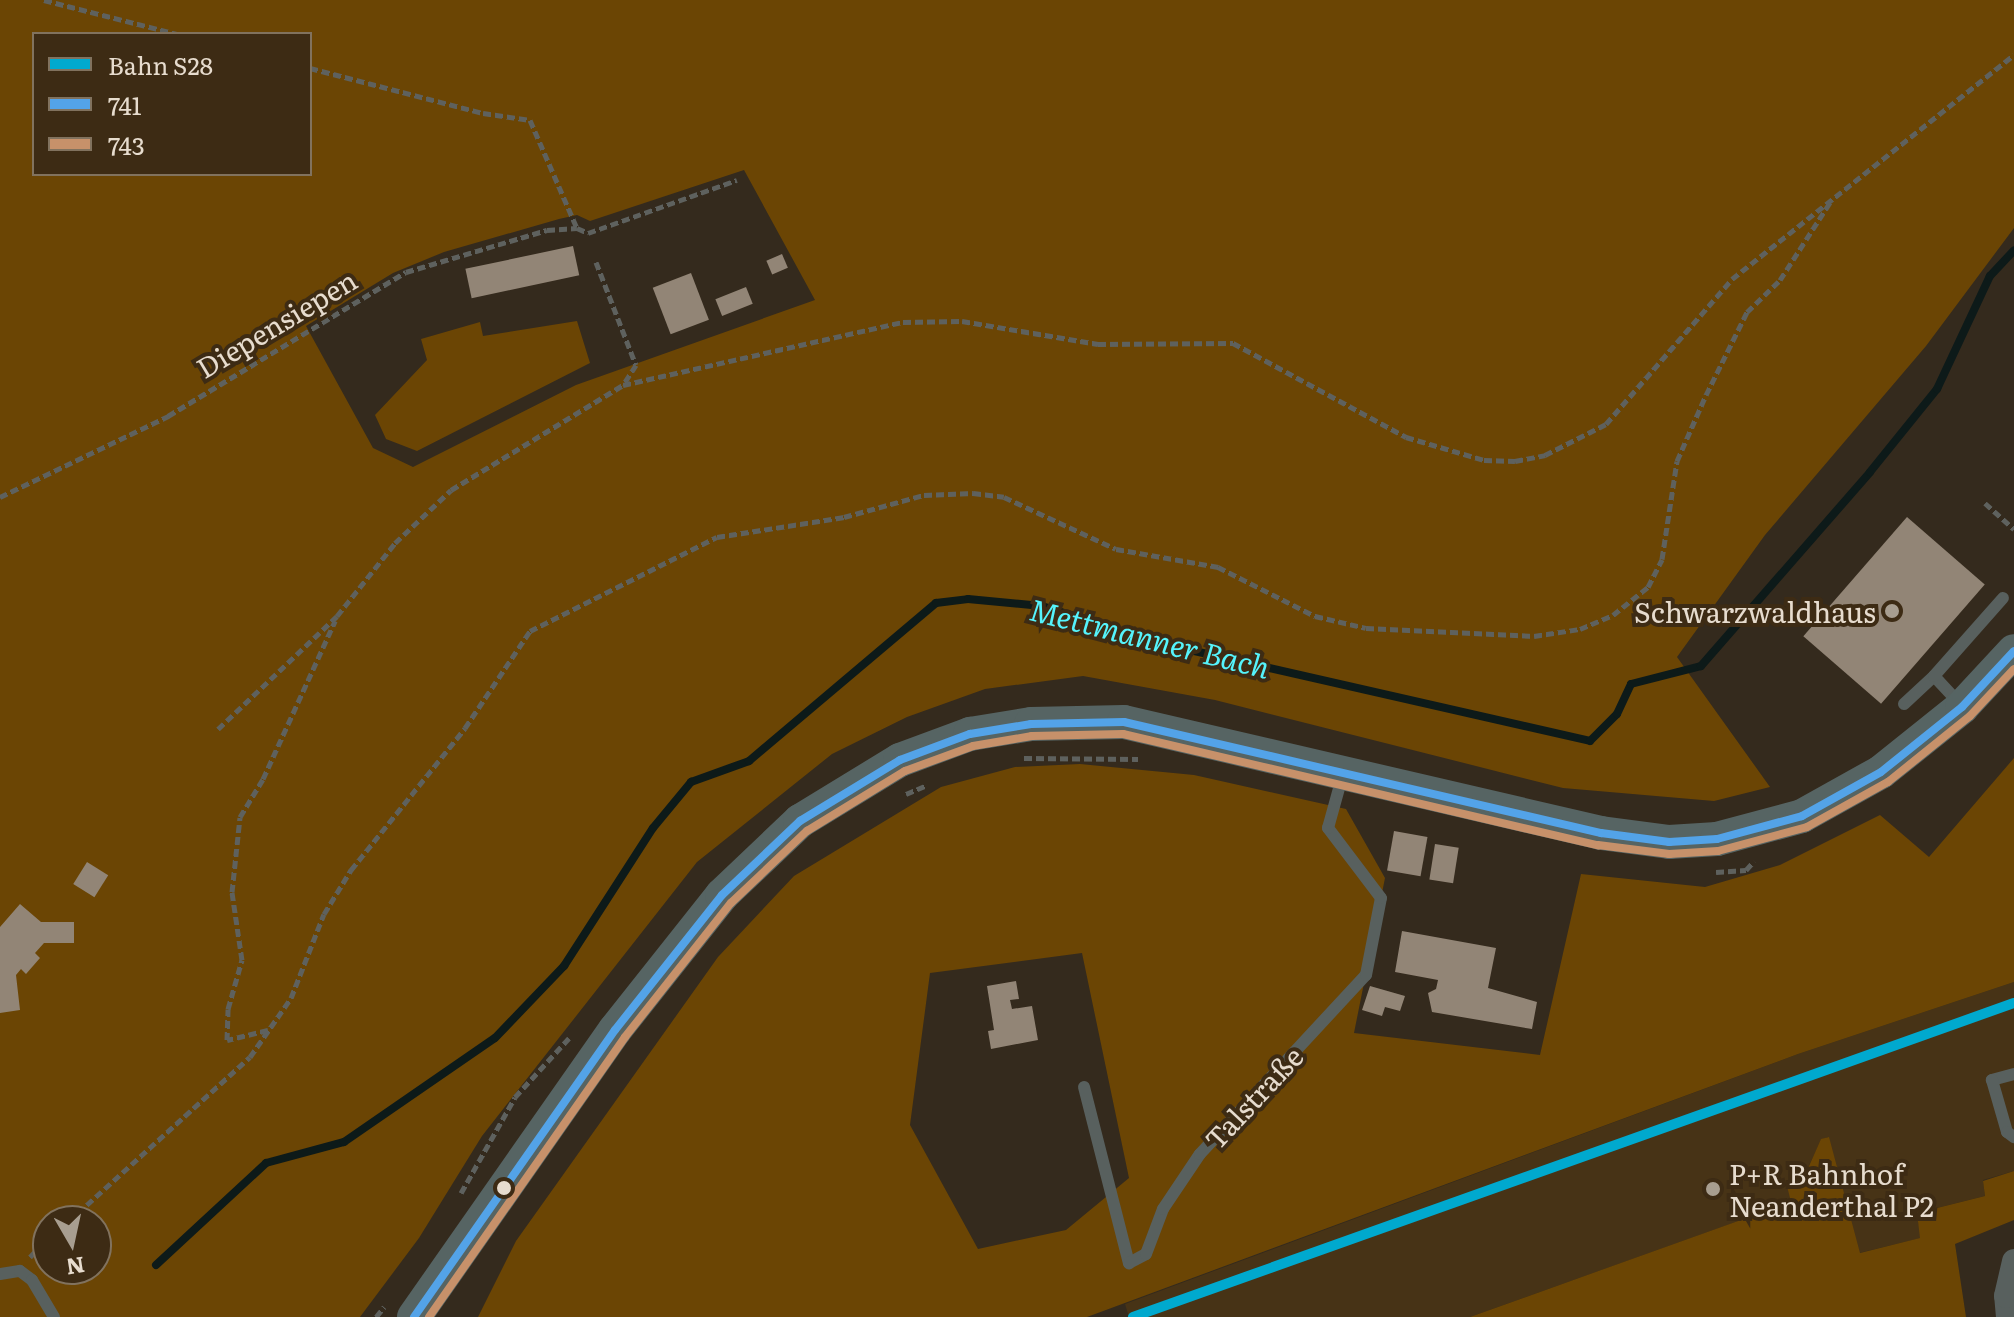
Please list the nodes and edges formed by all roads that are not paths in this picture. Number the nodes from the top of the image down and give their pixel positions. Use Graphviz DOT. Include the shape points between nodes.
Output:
graph roads {
  1 [pos="2003,598"];
  2 [pos="2014,651"];
  3 [pos="1934,676"];
  4 [pos="1904,704"];
  5 [pos="1962,707"];
  6 [pos="1344,771"];
  7 [pos="2014,1074"];
  8 [pos="1084,1087"];
  9 [pos="2014,1137"];
  10 [pos="2014,1261"];
  11 [pos="0,1274"];
  12 [pos="54,1317"];
  13 [pos="414,1317"];
  14 [pos="2008,1317"];
  1 -- 3 [label="lane"];
  2 -- 5 [label="main road"];
  3 -- 4 [label="lane"];
  3 -- 5 [label="lane"];
  5 -- 6 [label="main road" via="1840,798 1757,831 1669,842 1601,833"];
  6 -- 8 [label="lane, Talstraße" via="1328,828 1381,898 1366,975 1200,1154 1163,1209 1146,1254 1129,1263"];
  6 -- 13 [label="main road" via="1124,722 1031,724 970,734 900,760 800,821 722,895 615,1030"];
  7 -- 9 [label="lane" via="1992,1080 2007,1132"];
  10 -- 14 [label="street" via="2006,1296"];
  11 -- 12 [label="lane" via="20,1271 41,1290"];
}
